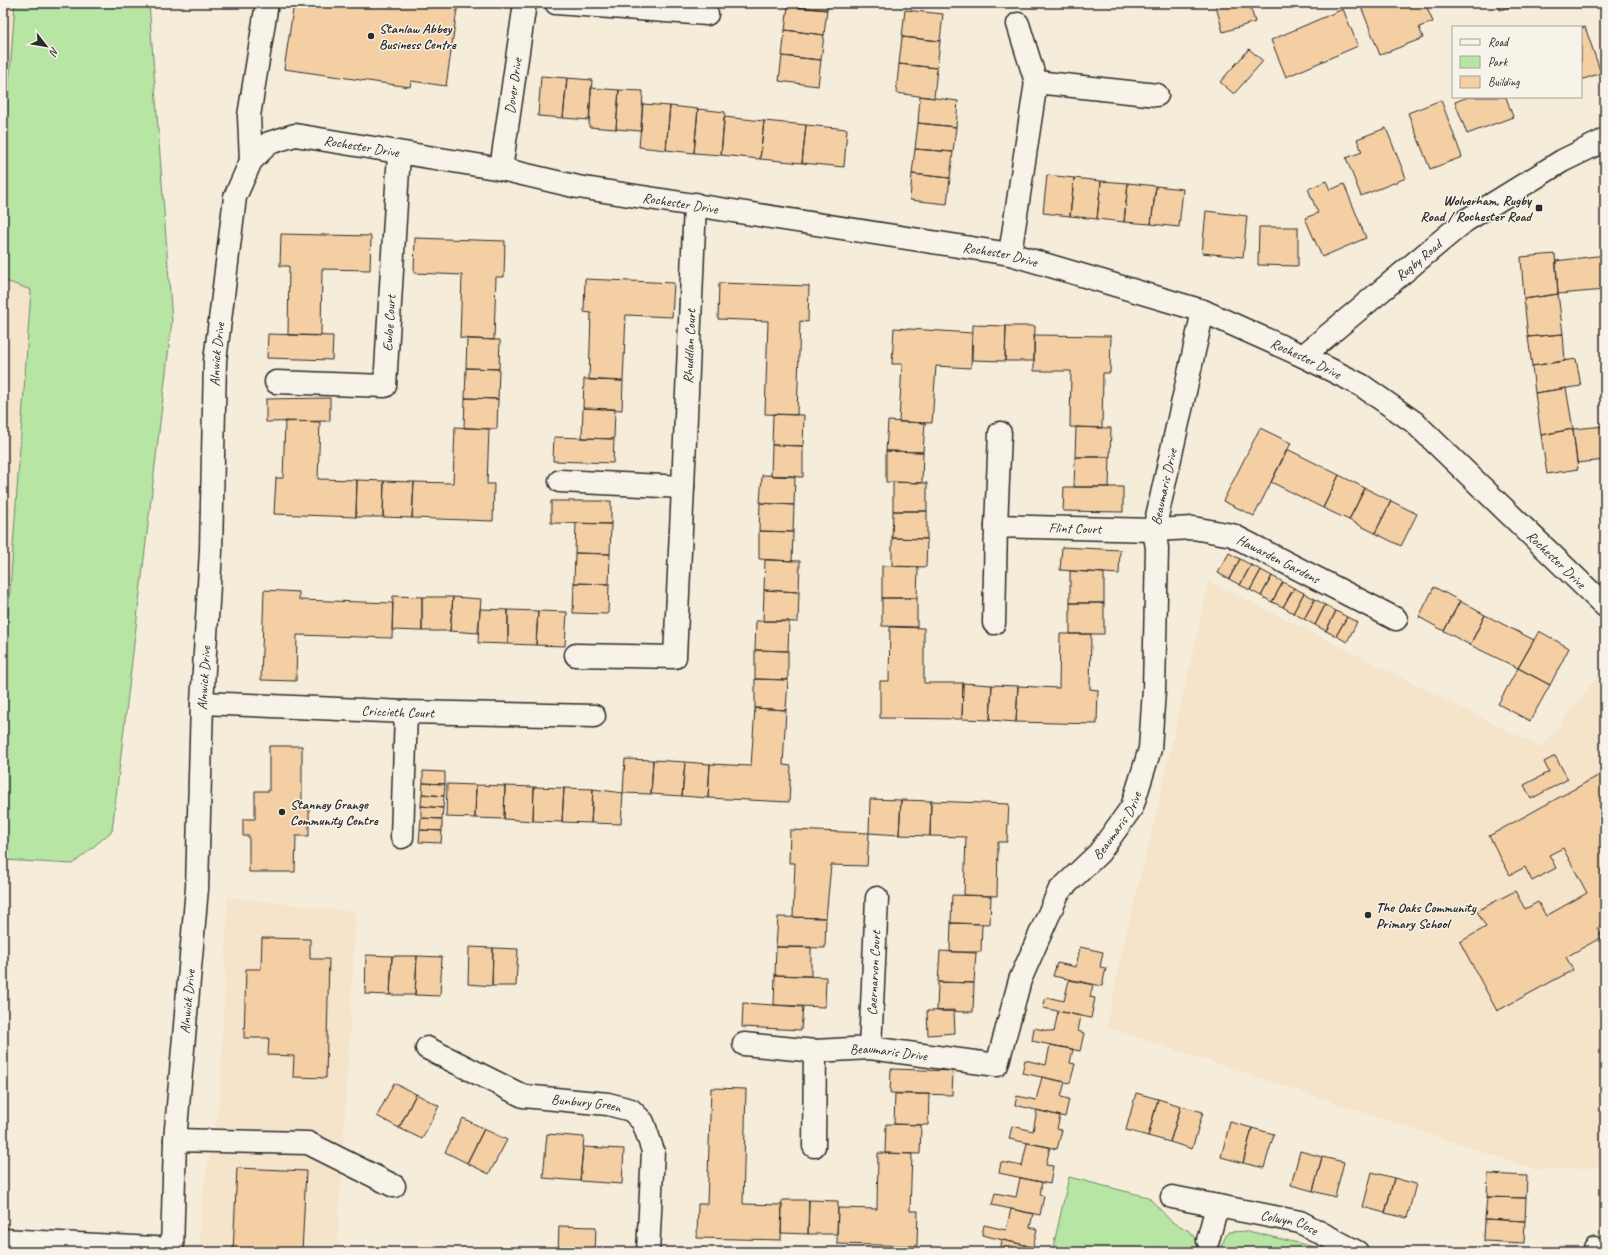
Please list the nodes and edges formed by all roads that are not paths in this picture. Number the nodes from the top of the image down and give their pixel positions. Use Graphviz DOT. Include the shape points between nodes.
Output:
graph roads {
  1 [pos="267,3"];
  2 [pos="525,3"];
  3 [pos="556,3"];
  4 [pos="707,14"];
  5 [pos="1018,24"];
  6 [pos="1036,82"];
  7 [pos="1157,95"];
  8 [pos="295,135"];
  9 [pos="1605,140"];
  10 [pos="399,153"];
  11 [pos="251,161"];
  12 [pos="500,169"];
  13 [pos="695,204"];
  14 [pos="1010,254"];
  15 [pos="1203,311"];
  16 [pos="1303,356"];
  17 [pos="276,382"];
  18 [pos="1000,433"];
  19 [pos="560,481"];
  20 [pos="683,487"];
  21 [pos="996,526"];
  22 [pos="1154,530"];
  23 [pos="1605,606"];
  24 [pos="1396,619"];
  25 [pos="994,623"];
  26 [pos="576,655"];
  27 [pos="202,703"];
  28 [pos="406,712"];
  29 [pos="594,716"];
  30 [pos="402,838"];
  31 [pos="877,898"];
  32 [pos="744,1044"];
  33 [pos="427,1048"];
  34 [pos="870,1048"];
  35 [pos="815,1051"];
  36 [pos="175,1140"];
  37 [pos="814,1146"];
  38 [pos="394,1186"];
  39 [pos="1172,1197"];
  40 [pos="1217,1206"];
  41 [pos="3,1240"];
  42 [pos="1208,1240"];
  43 [pos="172,1250"];
  44 [pos="648,1252"];
  45 [pos="1357,1252"];
  1 -- 11 [label="street" via="249,116"];
  2 -- 12 [label="street, Dover Drive"];
  3 -- 4 [label="street"];
  5 -- 6 [label="street"];
  6 -- 7 [label="street"];
  6 -- 14 [label="street"];
  8 -- 10 [label="street, Rochester Drive"];
  8 -- 11 [label="street, Alnwick Drive" via="270,143"];
  9 -- 16 [label="street, Rugby Road" via="1562,161 1465,221"];
  10 -- 12 [label="street, Rochester Drive"];
  10 -- 17 [label="street, Ewloe Court" via="385,386"];
  11 -- 27 [label="street, Alnwick Drive" via="235,197 215,361 211,550"];
  12 -- 13 [label="street, Rochester Drive" via="578,187"];
  13 -- 14 [label="street, Rochester Drive"];
  13 -- 20 [label="street, Rhuddlan Court"];
  14 -- 15 [label="street, Rochester Drive"];
  15 -- 16 [label="street, Rochester Drive"];
  15 -- 22 [label="street, Beaumaris Drive"];
  16 -- 23 [label="street, Rochester Drive" via="1361,385 1414,422"];
  18 -- 21 [label="street"];
  19 -- 20 [label="street"];
  20 -- 26 [label="street, Rhuddlan Court" via="675,657"];
  21 -- 22 [label="street, Flint Court"];
  21 -- 25 [label="street"];
  22 -- 24 [label="street, Hawarden Gardens" via="1193,528 1232,535"];
  22 -- 34 [label="street, Beaumaris Drive" via="1157,548 1150,749 1132,808 1099,853 1059,891 1020,980 997,1065"];
  27 -- 28 [label="street, Criccieth Court"];
  27 -- 36 [label="street, Alnwick Drive" via="197,888"];
  28 -- 29 [label="street, Criccieth Court"];
  28 -- 30 [label="street"];
  31 -- 34 [label="street, Caernarvon Court"];
  32 -- 35 [label="street, Beaumaris Drive"];
  33 -- 44 [label="street, Bunbury Green" via="523,1096 608,1104 631,1110 643,1122 653,1151"];
  34 -- 35 [label="street, Beaumaris Drive"];
  35 -- 37 [label="street"];
  36 -- 38 [label="street" via="308,1142"];
  36 -- 43 [label="street, Alnwick Drive"];
  39 -- 40 [label="street, Colwyn Close"];
  40 -- 42 [label="street"];
  40 -- 45 [label="street, Colwyn Close" via="1300,1222"];
  41 -- 43 [label="street"];
}
